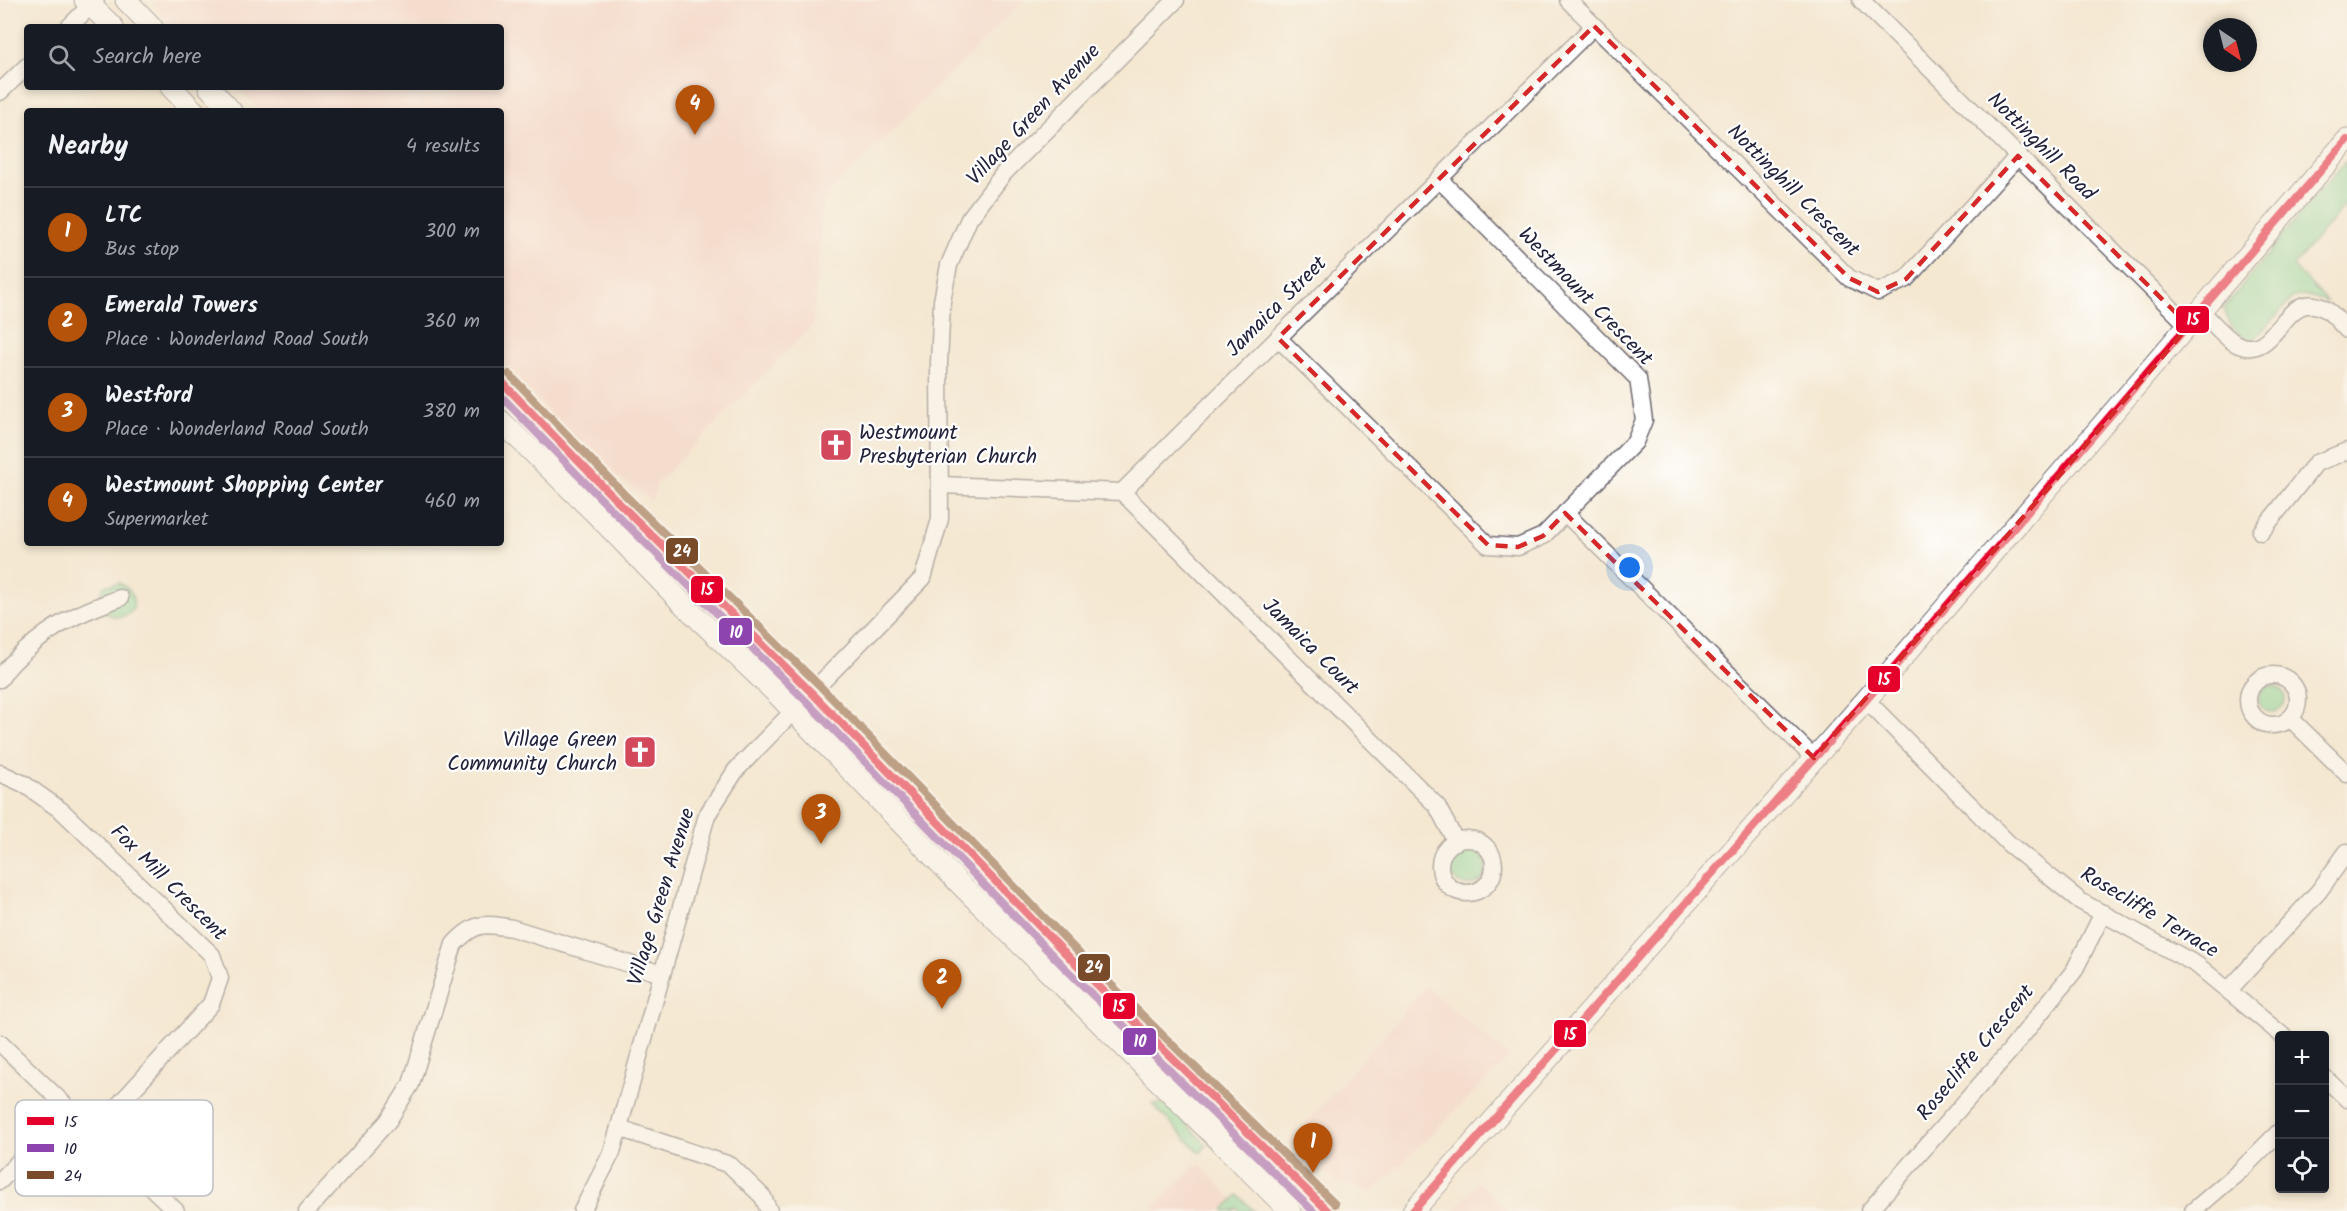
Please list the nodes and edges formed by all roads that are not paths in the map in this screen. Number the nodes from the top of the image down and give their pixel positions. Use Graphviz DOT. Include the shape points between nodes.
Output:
graph roads {
  1 [pos="126,0"];
  2 [pos="1176,0"];
  3 [pos="1568,0"];
  4 [pos="1861,0"];
  5 [pos="90,2"];
  6 [pos="72,24"];
  7 [pos="110,24"];
  8 [pos="149,24"];
  9 [pos="1594,26"];
  10 [pos="24,69"];
  11 [pos="174,90"];
  12 [pos="212,90"];
  13 [pos="0,92"];
  14 [pos="191,108"];
  15 [pos="228,108"];
  16 [pos="2347,140"];
  17 [pos="2018,156"];
  18 [pos="1439,179"];
  19 [pos="2195,318"];
  20 [pos="2347,330"];
  21 [pos="1278,339"];
  22 [pos="504,384"];
  23 [pos="504,424"];
  24 [pos="2347,451"];
  25 [pos="940,485"];
  26 [pos="1122,492"];
  27 [pos="1565,513"];
  28 [pos="2261,532"];
  29 [pos="120,598"];
  30 [pos="0,679"];
  31 [pos="812,693"];
  32 [pos="1866,700"];
  33 [pos="793,711"];
  34 [pos="2290,718"];
  35 [pos="1814,758"];
  36 [pos="0,773"];
  37 [pos="2347,774"];
  38 [pos="1456,842"];
  39 [pos="2347,852"];
  40 [pos="2103,913"];
  41 [pos="662,974"];
  42 [pos="2229,990"];
  43 [pos="2278,1031"];
  44 [pos="0,1043"];
  45 [pos="2329,1084"];
  46 [pos="2347,1099"];
  47 [pos="60,1100"];
  48 [pos="123,1100"];
  49 [pos="619,1128"];
  50 [pos="2275,1136"];
  51 [pos="15,1165"];
  52 [pos="0,1181"];
  53 [pos="160,1196"];
  54 [pos="176,1211"];
  55 [pos="307,1211"];
  56 [pos="582,1211"];
  57 [pos="769,1211"];
  58 [pos="1290,1211"];
  59 [pos="1328,1211"];
  60 [pos="1413,1211"];
  61 [pos="1869,1211"];
  62 [pos="2193,1211"];
  1 -- 8 [label="main road"];
  2 -- 25 [label="street, Village Green Avenue" via="1004,173 969,219 949,265 942,302"];
  3 -- 9 [label="street, Nottinghill Crescent"];
  4 -- 17 [label="street, Nottinghill Road"];
  5 -- 6 [label="street"];
  5 -- 7 [label="main road"];
  9 -- 17 [label="street, Nottinghill Crescent" via="1849,278 1878,292 1906,279"];
  9 -- 18 [label="street, Jamaica Street"];
  10 -- 13 [label="street"];
  11 -- 14 [label="main road"];
  12 -- 15 [label="main road"];
  16 -- 19 [label="main road"];
  17 -- 19 [label="street, Nottinghill Road"];
  18 -- 21 [label="street, Jamaica Street"];
  18 -- 27 [label="street, Westmount Crescent" via="1638,379 1644,420 1635,442"];
  19 -- 20 [label="street, Nottinghill Road" via="2237,345 2253,348 2267,341 2295,308 2312,304 2328,311"];
  19 -- 32 [label="main road"];
  21 -- 26 [label="street, Jamaica Street"];
  21 -- 27 [label="street, Westmount Crescent" via="1488,545 1518,547 1543,536"];
  22 -- 31 [label="main road"];
  23 -- 33 [label="main road"];
  24 -- 28 [label="street" via="2316,463"];
  25 -- 26 [label="street"];
  25 -- 31 [label="street, Village Green Avenue" via="940,519 923,578"];
  26 -- 38 [label="street, Jamaica Court" via="1437,806"];
  27 -- 35 [label="street"];
  29 -- 30 [label="street" via="85,610 46,632 6,668"];
  31 -- 33 [label="street, Village Green Avenue"];
  31 -- 59 [label="main road" via="1062,951"];
  32 -- 35 [label="main road"];
  32 -- 40 [label="street, Rosecliffe Terrace" via="2009,844 2080,901"];
  33 -- 41 [label="street, Village Green Avenue" via="736,770 707,815"];
  33 -- 58 [label="main road" via="959,883"];
  34 -- 37 [label="street"];
  35 -- 60 [label="main road"];
  36 -- 48 [label="street, Fox Mill Crescent" via="24,784 62,811 212,955 220,978 211,1004"];
  39 -- 42 [label="street" via="2319,891"];
  40 -- 42 [label="street, Rosecliffe Terrace" via="2198,965"];
  40 -- 61 [label="street, Rosecliffe Crescent" via="2067,980"];
  41 -- 49 [label="street, Village Green Avenue"];
  41 -- 55 [label="street" via="512,928 488,924 468,930 454,944 411,1084 388,1121"];
  42 -- 43 [label="street, Rosecliffe Terrace"];
  44 -- 47 [label="street"];
  45 -- 46 [label="street"];
  49 -- 56 [label="street, Village Green Avenue" via="612,1152"];
  49 -- 57 [label="street" via="730,1165 763,1197"];
  50 -- 62 [label="street"];
  51 -- 52 [label="street"];
  53 -- 54 [label="street"];
}
